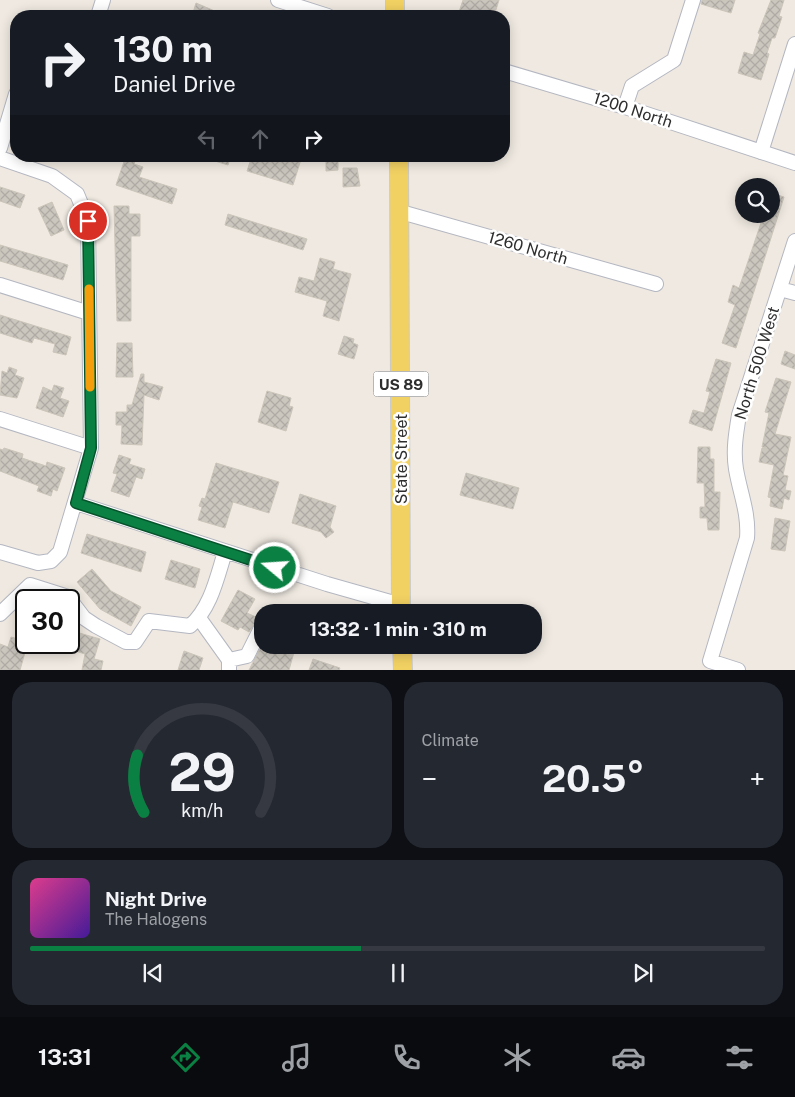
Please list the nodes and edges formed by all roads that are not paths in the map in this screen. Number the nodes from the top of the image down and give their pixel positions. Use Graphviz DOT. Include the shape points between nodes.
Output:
graph roads {
  1 [pos="278,0"];
  2 [pos="693,0"];
  3 [pos="309,10"];
  4 [pos="795,44"];
  5 [pos="510,73"];
  6 [pos="625,107"];
  7 [pos="10,114"];
  8 [pos="0,148"];
  9 [pos="761,152"];
  10 [pos="12,162"];
  11 [pos="399,162"];
  12 [pos="795,163"];
  13 [pos="401,212"];
  14 [pos="795,241"];
  15 [pos="656,284"];
  16 [pos="0,285"];
  17 [pos="780,289"];
  18 [pos="795,293"];
  19 [pos="89,313"];
  20 [pos="0,419"];
  21 [pos="91,448"];
  22 [pos="76,503"];
  23 [pos="0,552"];
  24 [pos="226,552"];
  25 [pos="386,604"];
  26 [pos="401,604"];
  27 [pos="0,614"];
  28 [pos="199,618"];
  29 [pos="254,642"];
  30 [pos="402,654"];
  31 [pos="229,665"];
  32 [pos="403,670"];
  33 [pos="738,670"];
  1 -- 3 [label="street"];
  2 -- 6 [label="street" via="674,60 632,86"];
  4 -- 9 [label="street"];
  5 -- 6 [label="street, 1200 North"];
  6 -- 9 [label="street, 1200 North"];
  7 -- 8 [label="street"];
  9 -- 12 [label="street, 1200 North"];
  10 -- 19 [label="street" via="52,176 77,194 88,221"];
  11 -- 13 [label="main road, State Street / US 89"];
  13 -- 15 [label="street, 1260 North"];
  13 -- 26 [label="main road, State Street / US 89"];
  14 -- 17 [label="street, North 500 West"];
  16 -- 19 [label="street"];
  17 -- 18 [label="street"];
  17 -- 33 [label="street, North 500 West" via="737,424 736,466 748,521 747,538 710,661"];
  19 -- 21 [label="street"];
  20 -- 21 [label="street"];
  21 -- 22 [label="street"];
  22 -- 23 [label="street" via="60,552 51,561 38,563"];
  22 -- 24 [label="street"];
  24 -- 25 [label="street"];
  24 -- 28 [label="street"];
  27 -- 28 [label="street" via="30,585 68,597 84,618 126,642 135,642 149,621 190,626"];
  28 -- 31 [label="street"];
  29 -- 31 [label="street" via="247,656"];
  30 -- 32 [label="main road"];
}
